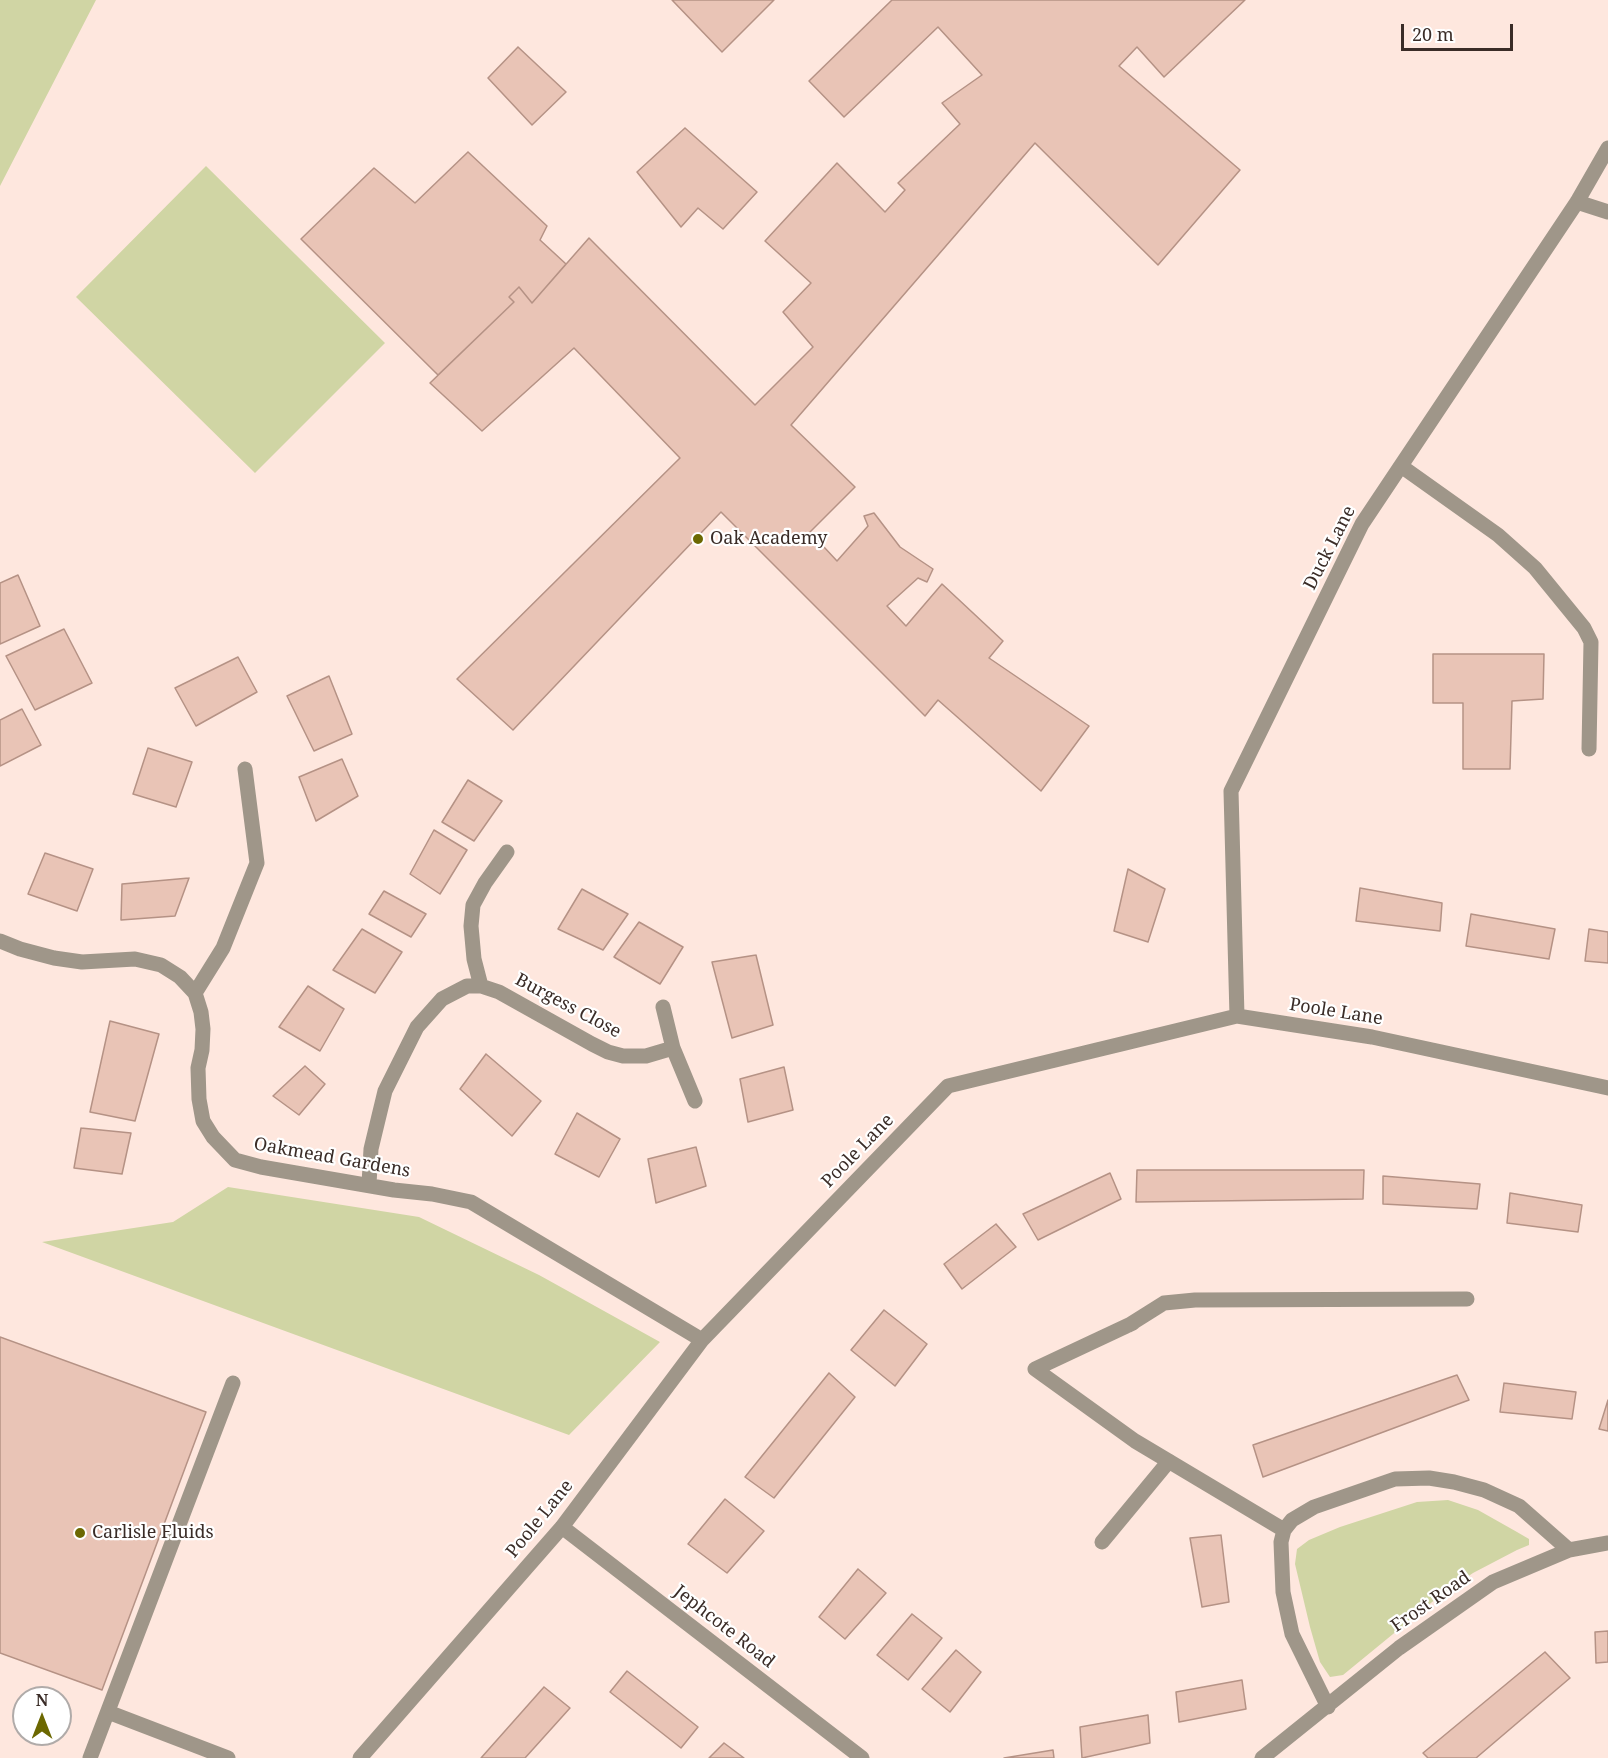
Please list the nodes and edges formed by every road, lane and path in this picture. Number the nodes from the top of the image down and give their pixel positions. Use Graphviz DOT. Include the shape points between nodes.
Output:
graph roads {
  1 [pos="1608,148"];
  2 [pos="1577,202"];
  3 [pos="1608,212"];
  4 [pos="1401,466"];
  5 [pos="1590,749"];
  6 [pos="245,770"];
  7 [pos="507,852"];
  8 [pos="0,941"];
  9 [pos="481,986"];
  10 [pos="195,993"];
  11 [pos="663,1007"];
  12 [pos="1237,1016"];
  13 [pos="673,1048"];
  14 [pos="1608,1088"];
  15 [pos="695,1101"];
  16 [pos="369,1184"];
  17 [pos="1467,1299"];
  18 [pos="702,1340"];
  19 [pos="233,1383"];
  20 [pos="1169,1461"];
  21 [pos="562,1527"];
  22 [pos="1284,1530"];
  23 [pos="1102,1542"];
  24 [pos="1608,1543"];
  25 [pos="1569,1550"];
  26 [pos="1328,1707"];
  27 [pos="108,1712"];
  28 [pos="90,1758"];
  29 [pos="228,1758"];
  30 [pos="360,1758"];
  31 [pos="862,1758"];
  32 [pos="1262,1758"];
  1 -- 2 [label="street, Duck Lane"];
  2 -- 3 [label="street"];
  2 -- 4 [label="street, Duck Lane"];
  4 -- 5 [label="street" via="1498,535 1535,568 1584,628 1592,642"];
  4 -- 12 [label="street, Duck Lane" via="1362,524 1230,791"];
  6 -- 10 [label="street" via="257,863 223,948"];
  7 -- 9 [label="street" via="473,905 474,959"];
  8 -- 10 [label="street" via="54,958 82,962 135,959 161,965"];
  9 -- 13 [label="street, Burgess Close" via="500,992 608,1052 646,1056"];
  9 -- 16 [label="street" via="467,986 442,999 417,1027 385,1091 371,1149"];
  10 -- 16 [label="street, Oakmead Gardens" via="203,1029 199,1099 203,1120 213,1137 235,1160"];
  11 -- 13 [label="street"];
  12 -- 14 [label="street, Poole Lane" via="1372,1037"];
  12 -- 18 [label="street, Poole Lane" via="948,1086"];
  13 -- 15 [label="street"];
  16 -- 18 [label="street, Oakmead Gardens" via="471,1202"];
  17 -- 20 [label="street" via="1164,1303 1131,1324 1035,1369"];
  18 -- 21 [label="street, Poole Lane"];
  19 -- 27 [label="street"];
  20 -- 22 [label="street"];
  20 -- 23 [label="street"];
  21 -- 30 [label="street, Poole Lane"];
  21 -- 31 [label="street, Jephcote Road"];
  22 -- 25 [label="street" via="1292,1520 1314,1507 1395,1479 1429,1479 1484,1490 1519,1506"];
  22 -- 26 [label="street" via="1281,1570 1292,1634"];
  24 -- 25 [label="street, Frost Road"];
  25 -- 26 [label="street, Frost Road" via="1493,1582 1398,1648"];
  26 -- 32 [label="street, Frost Road"];
  27 -- 28 [label="street"];
  27 -- 29 [label="street"];
}
